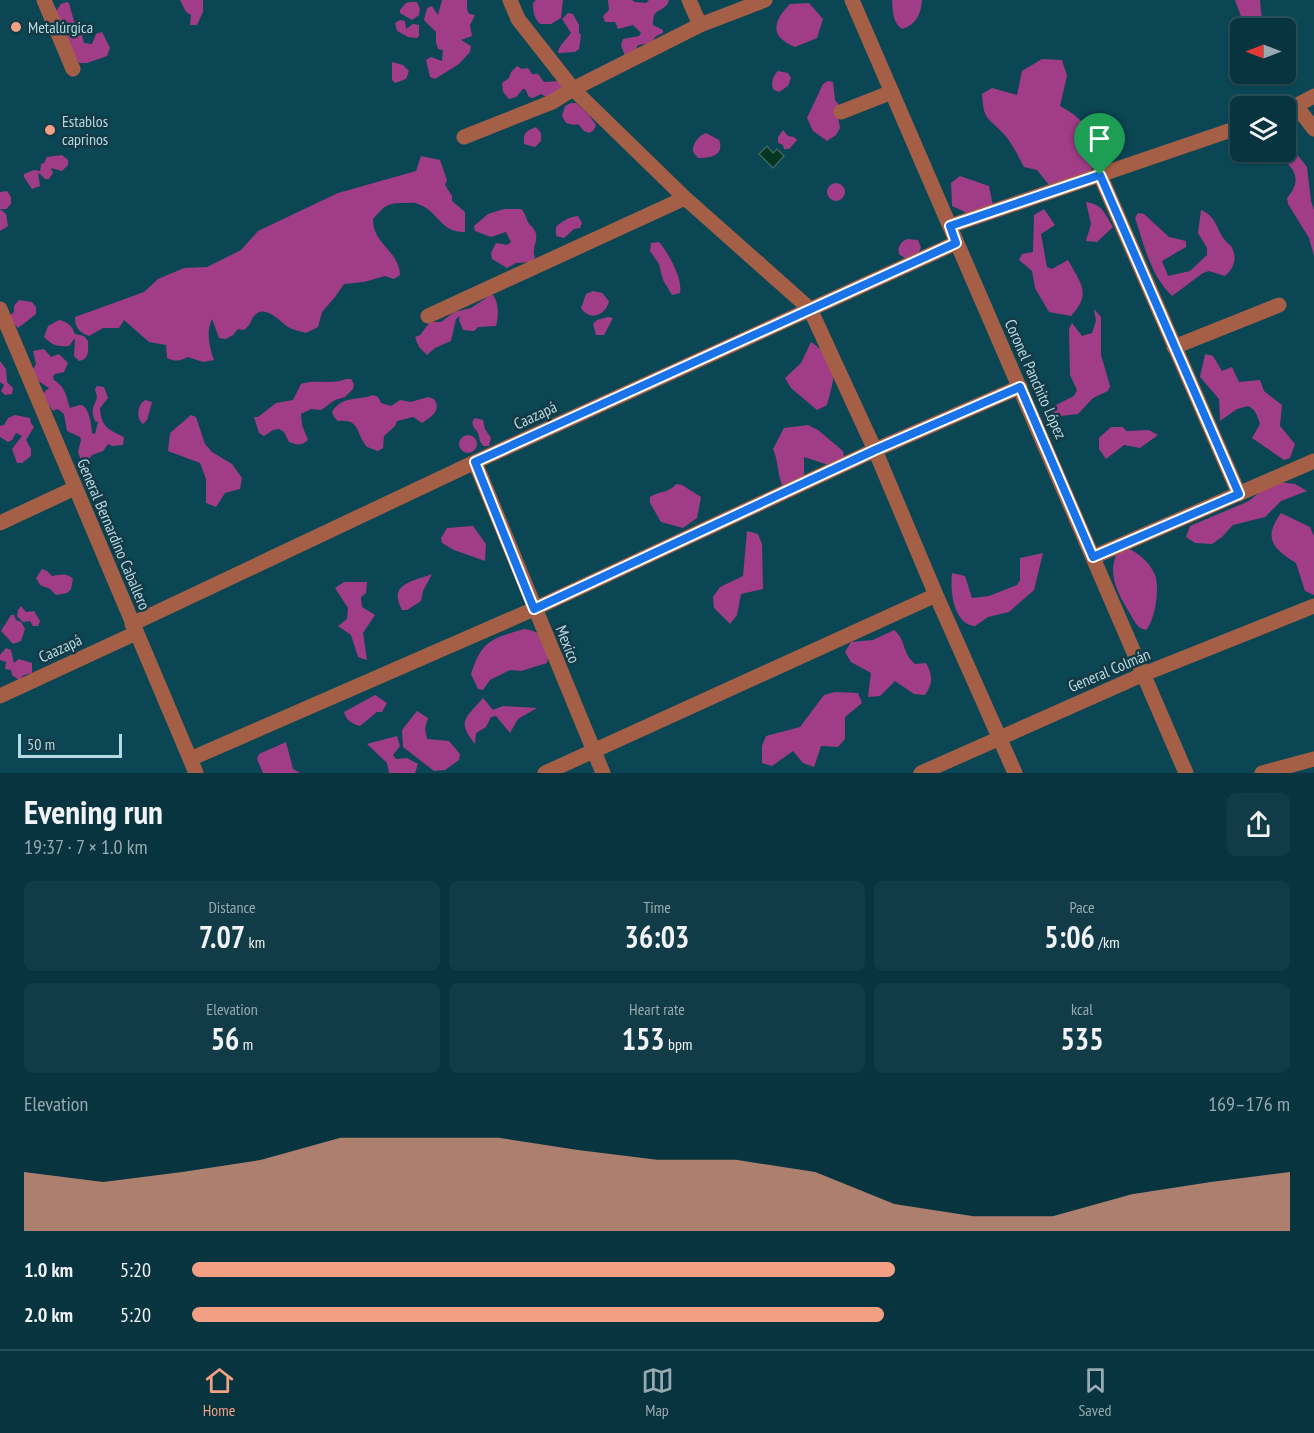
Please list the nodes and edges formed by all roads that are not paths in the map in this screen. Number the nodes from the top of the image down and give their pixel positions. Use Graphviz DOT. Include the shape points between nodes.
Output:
graph roads {
  1 [pos="510,0"];
  2 [pos="689,0"];
  3 [pos="765,0"];
  4 [pos="852,0"];
  5 [pos="46,1"];
  6 [pos="700,25"];
  7 [pos="73,69"];
  8 [pos="573,89"];
  9 [pos="892,92"];
  10 [pos="1314,96"];
  11 [pos="1296,106"];
  12 [pos="841,112"];
  13 [pos="1296,113"];
  14 [pos="1314,129"];
  15 [pos="1230,130"];
  16 [pos="464,137"];
  17 [pos="1100,175"];
  18 [pos="685,198"];
  19 [pos="950,226"];
  20 [pos="956,243"];
  21 [pos="1279,306"];
  22 [pos="0,309"];
  23 [pos="810,309"];
  24 [pos="428,316"];
  25 [pos="7,345"];
  26 [pos="1174,347"];
  27 [pos="1020,387"];
  28 [pos="875,450"];
  29 [pos="1314,461"];
  30 [pos="475,462"];
  31 [pos="75,488"];
  32 [pos="1239,494"];
  33 [pos="0,523"];
  34 [pos="1093,557"];
  35 [pos="936,595"];
  36 [pos="1314,606"];
  37 [pos="534,609"];
  38 [pos="134,629"];
  39 [pos="1144,674"];
  40 [pos="0,696"];
  41 [pos="1000,738"];
  42 [pos="593,751"];
  43 [pos="1314,759"];
  44 [pos="193,766"];
  45 [pos="545,773"];
  46 [pos="603,773"];
  47 [pos="921,773"];
  48 [pos="1015,773"];
  49 [pos="1186,773"];
  50 [pos="1262,773"];
  1 -- 8 [label="street" via="518,19"];
  2 -- 6 [label="street"];
  3 -- 6 [label="street"];
  4 -- 9 [label="street, Coronel Panchito López"];
  5 -- 7 [label="street"];
  6 -- 8 [label="street"];
  8 -- 16 [label="street" via="552,102"];
  8 -- 18 [label="street"];
  9 -- 12 [label="street"];
  9 -- 19 [label="street, Coronel Panchito López"];
  10 -- 11 [label="street"];
  13 -- 14 [label="street"];
  15 -- 17 [label="street"];
  17 -- 19 [label="street"];
  17 -- 26 [label="street"];
  18 -- 23 [label="street"];
  18 -- 24 [label="street"];
  19 -- 20 [label="street, Coronel Panchito López"];
  20 -- 23 [label="street, Caazapá"];
  20 -- 27 [label="street, Coronel Panchito López"];
  21 -- 26 [label="street"];
  22 -- 25 [label="street, General Bernardino Caballero"];
  23 -- 28 [label="street"];
  23 -- 30 [label="street, Caazapá"];
  25 -- 31 [label="street, General Bernardino Caballero"];
  26 -- 32 [label="street"];
  27 -- 28 [label="street"];
  27 -- 34 [label="street, Coronel Panchito López"];
  28 -- 35 [label="street"];
  28 -- 37 [label="street"];
  29 -- 32 [label="street"];
  30 -- 37 [label="street, Mexico"];
  30 -- 38 [label="street, Caazapá"];
  31 -- 33 [label="street"];
  31 -- 38 [label="street, General Bernardino Caballero"];
  32 -- 34 [label="street"];
  34 -- 39 [label="street, Coronel Panchito López"];
  35 -- 41 [label="street"];
  35 -- 42 [label="street"];
  36 -- 39 [label="street, General Colmán"];
  37 -- 42 [label="street, Mexico"];
  37 -- 44 [label="street"];
  38 -- 40 [label="street, Caazapá"];
  38 -- 44 [label="street, General Bernardino Caballero"];
  39 -- 41 [label="street, General Colmán"];
  39 -- 49 [label="street, Coronel Panchito López"];
  41 -- 47 [label="street, General Colmán"];
  41 -- 48 [label="street"];
  42 -- 45 [label="street"];
  42 -- 46 [label="street, Mexico"];
  43 -- 50 [label="street"];
}
